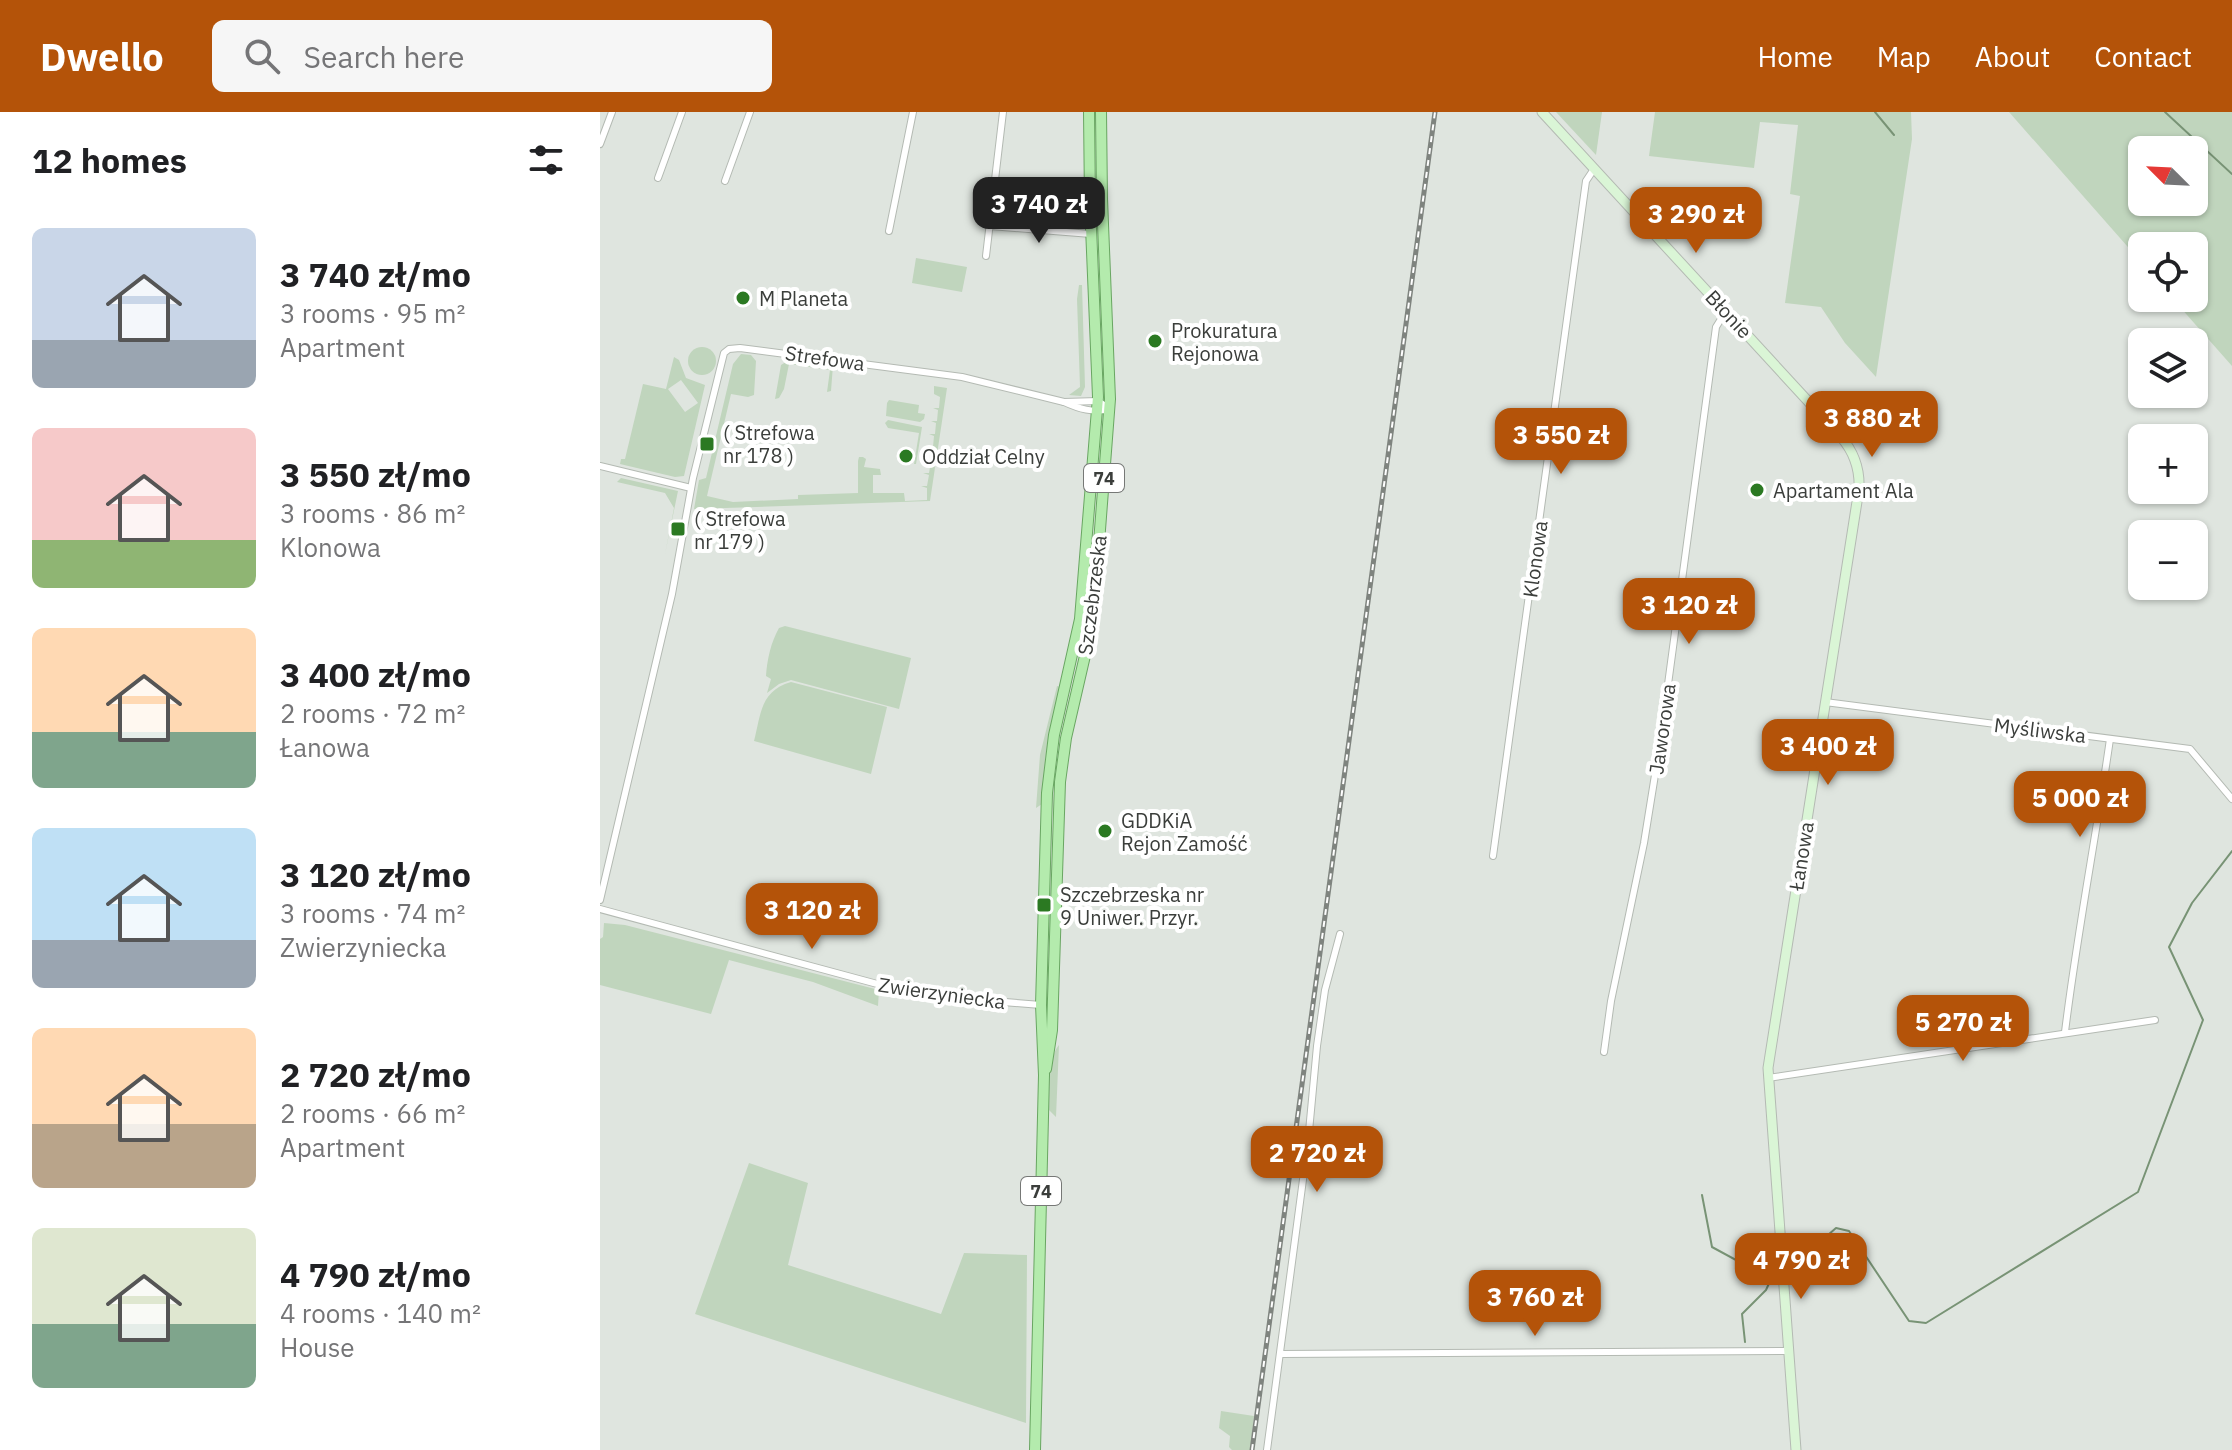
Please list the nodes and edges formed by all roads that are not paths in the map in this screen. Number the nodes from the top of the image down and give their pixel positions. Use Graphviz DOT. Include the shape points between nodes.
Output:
graph roads {
  1 [pos="612,112"];
  2 [pos="682,112"];
  3 [pos="750,112"];
  4 [pos="913,112"];
  5 [pos="1003,112"];
  6 [pos="1089,112"];
  7 [pos="1101,112"];
  8 [pos="1542,112"];
  9 [pos="600,144"];
  10 [pos="1594,169"];
  11 [pos="658,178"];
  12 [pos="725,181"];
  13 [pos="990,226"];
  14 [pos="889,231"];
  15 [pos="1091,234"];
  16 [pos="986,256"];
  17 [pos="1726,311"];
  18 [pos="1098,407"];
  19 [pos="1110,409"];
  20 [pos="600,466"];
  21 [pos="691,488"];
  22 [pos="1858,493"];
  23 [pos="1825,702"];
  24 [pos="2110,739"];
  25 [pos="2232,799"];
  26 [pos="1493,856"];
  27 [pos="600,900"];
  28 [pos="600,909"];
  29 [pos="1340,934"];
  30 [pos="1041,1005"];
  31 [pos="1053,1006"];
  32 [pos="2155,1020"];
  33 [pos="2065,1032"];
  34 [pos="1604,1052"];
  35 [pos="1044,1078"];
  36 [pos="1768,1078"];
  37 [pos="1788,1351"];
  38 [pos="1281,1354"];
  39 [pos="1035,1450"];
  40 [pos="1267,1450"];
  41 [pos="1796,1450"];
  1 -- 9 [label="street"];
  2 -- 11 [label="street"];
  3 -- 12 [label="street"];
  4 -- 14 [label="street"];
  5 -- 13 [label="street"];
  6 -- 15 [label="main road, Szczebrzeska / 74"];
  7 -- 19 [label="main road, Szczebrzeska / 74"];
  8 -- 10 [label="street, Błonie"];
  10 -- 17 [label="street, Błonie"];
  10 -- 26 [label="street, Klonowa" via="1586,181"];
  13 -- 15 [label="street"];
  13 -- 16 [label="street"];
  15 -- 18 [label="main road, Szczebrzeska / 74"];
  17 -- 22 [label="street, Błonie" via="1847,443 1857,467"];
  17 -- 34 [label="street, Jaworowa" via="1716,327 1660,744"];
  18 -- 19 [label="street"];
  18 -- 21 [label="street, Strefowa" via="962,377 733,348 720,363"];
  18 -- 30 [label="main road, Szczebrzeska / 74" via="1080,619 1049,767"];
  19 -- 31 [label="main road, Szczebrzeska / 74" via="1093,621 1060,782"];
  20 -- 21 [label="street"];
  21 -- 27 [label="street, Strefowa" via="674,586"];
  22 -- 23 [label="street, Łanowa"];
  23 -- 24 [label="street, Myśliwska"];
  23 -- 36 [label="street, Łanowa"];
  24 -- 25 [label="street, Myśliwska" via="2190,749"];
  24 -- 33 [label="street"];
  28 -- 30 [label="street, Zwierzyniecka" via="881,985 943,997"];
  29 -- 38 [label="street" via="1317,1046"];
  30 -- 31 [label="street, Zwierzyniecka"];
  30 -- 35 [label="main road, Szczebrzeska / 74"];
  31 -- 35 [label="main road, Szczebrzeska / 74"];
  32 -- 33 [label="street"];
  33 -- 36 [label="street"];
  35 -- 39 [label="main road, 74"];
  36 -- 37 [label="street, Łanowa"];
  37 -- 38 [label="street"];
  37 -- 41 [label="street, Łanowa"];
  38 -- 40 [label="street"];
}
